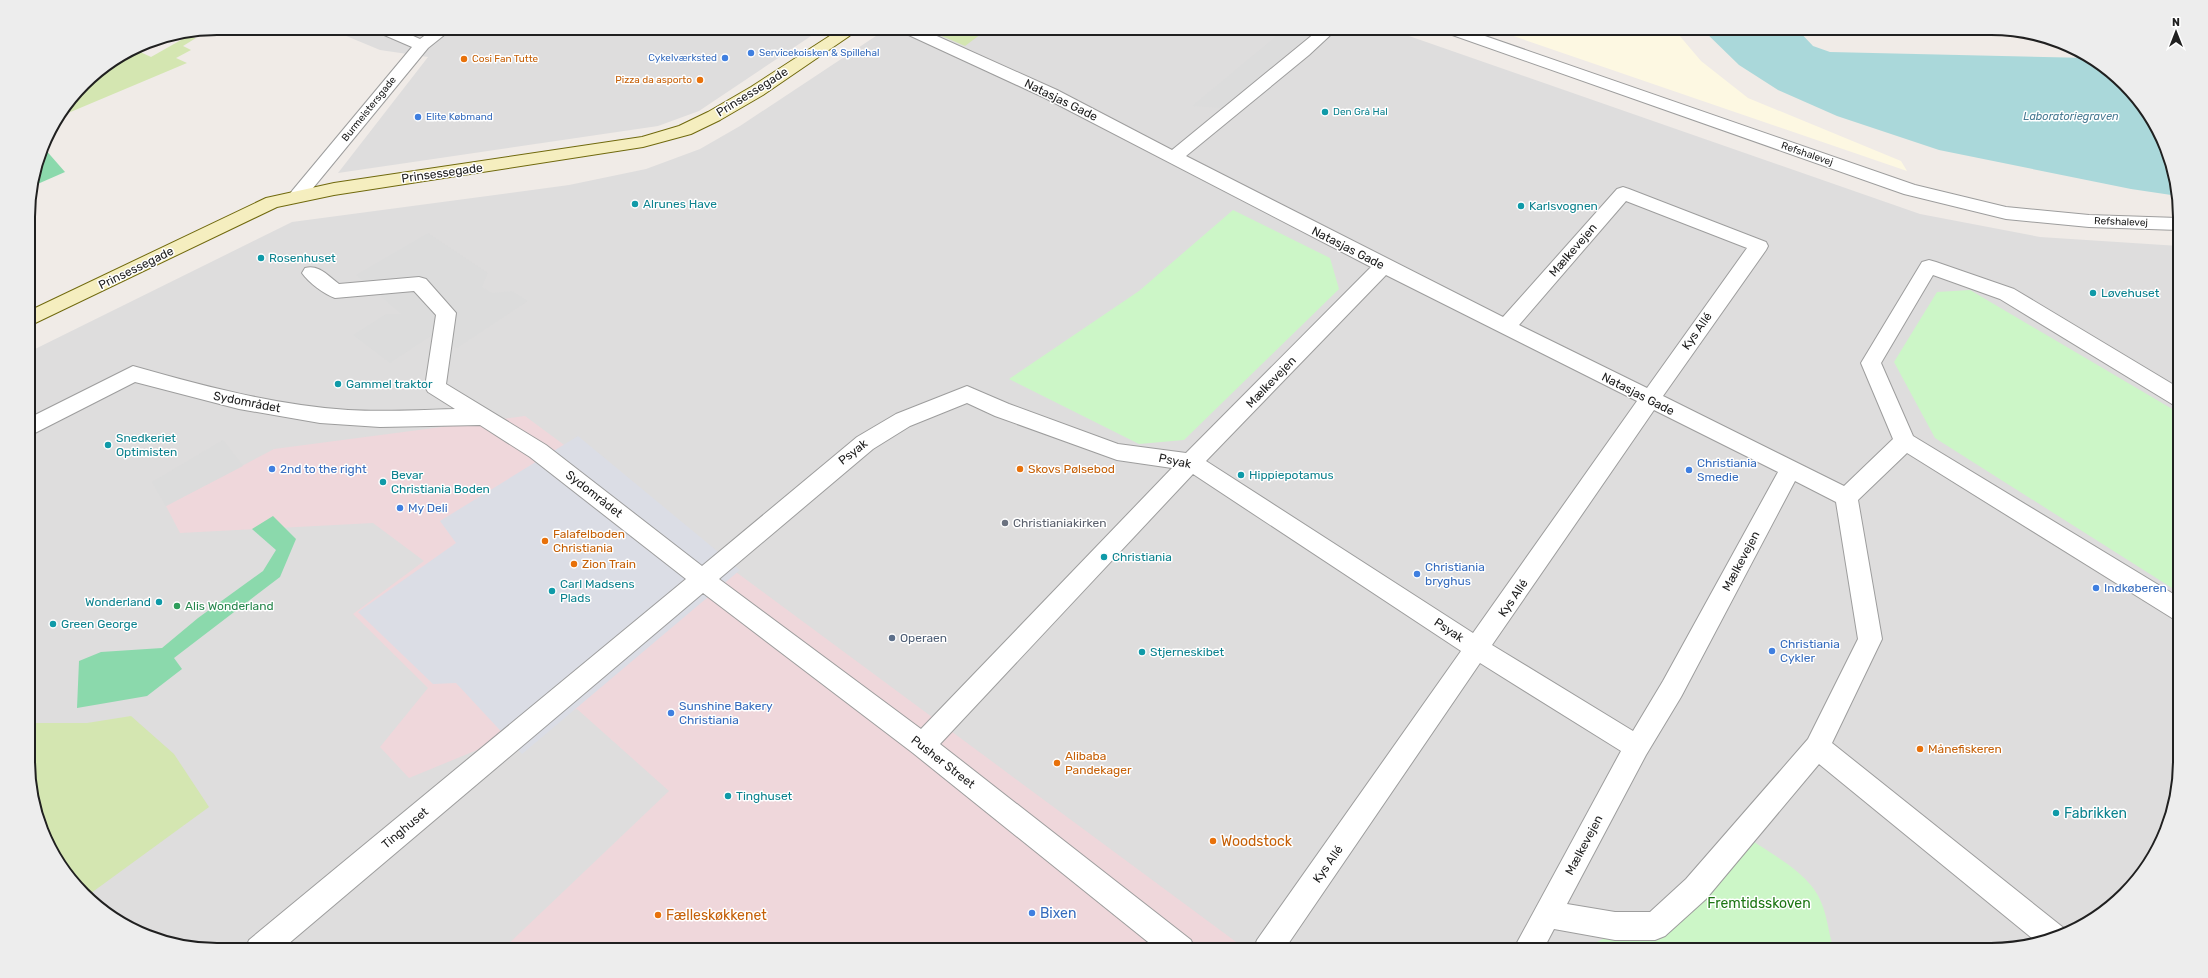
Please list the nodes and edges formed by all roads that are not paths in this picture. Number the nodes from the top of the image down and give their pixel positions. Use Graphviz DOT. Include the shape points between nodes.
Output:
graph roads {
  1 [pos="398,35"];
  2 [pos="436,35"];
  3 [pos="842,35"];
  4 [pos="921,35"];
  5 [pos="1322,35"];
  6 [pos="1467,35"];
  7 [pos="422,45"];
  8 [pos="1173,158"];
  9 [pos="298,195"];
  10 [pos="2173,224"];
  11 [pos="1759,246"];
  12 [pos="1384,266"];
  13 [pos="312,273"];
  14 [pos="35,316"];
  15 [pos="1506,327"];
  16 [pos="2173,394"];
  17 [pos="1649,400"];
  18 [pos="482,417"];
  19 [pos="35,425"];
  20 [pos="1904,441"];
  21 [pos="1191,462"];
  22 [pos="1791,469"];
  23 [pos="1846,497"];
  24 [pos="702,578"];
  25 [pos="2173,607"];
  26 [pos="1478,649"];
  27 [pos="922,745"];
  28 [pos="1638,747"];
  29 [pos="1817,748"];
  30 [pos="1547,914"];
  31 [pos="2048,934"];
  32 [pos="267,943"];
  33 [pos="1172,943"];
  34 [pos="1272,943"];
  35 [pos="1531,943"];
  1 -- 7 [label="street"];
  2 -- 7 [label="street, Burmeistersgade"];
  3 -- 9 [label="street, Prinsessegade" via="757,91 685,130 643,142 597,150"];
  4 -- 8 [label="street, Natasjas Gade" via="1051,94"];
  5 -- 8 [label="street"];
  6 -- 10 [label="street, Refshalevej" via="1910,190 2006,213 2089,221"];
  7 -- 9 [label="street, Burmeistersgade"];
  8 -- 12 [label="street, Natasjas Gade"];
  9 -- 14 [label="street, Prinsessegade" via="272,202"];
  11 -- 15 [label="street, Mælkevejen" via="1623,193"];
  11 -- 17 [label="street, Kys Allé"];
  12 -- 15 [label="street, Natasjas Gade"];
  12 -- 21 [label="street, Mælkevejen"];
  13 -- 18 [label="street, Sydområdet" via="335,291 419,284 446,313 435,387"];
  15 -- 17 [label="street, Natasjas Gade"];
  16 -- 20 [label="street" via="2008,294 1928,267 1871,363"];
  17 -- 22 [label="street, Natasjas Gade"];
  17 -- 26 [label="street, Kys Allé"];
  18 -- 19 [label="street, Sydområdet" via="348,418 271,408 196,392 133,374"];
  18 -- 24 [label="street, Sydområdet" via="538,451"];
  20 -- 23 [label="street"];
  20 -- 25 [label="street"];
  21 -- 24 [label="street, Psyak" via="1117,452 1002,410 967,394 903,420 864,443"];
  21 -- 26 [label="street, Psyak"];
  21 -- 27 [label="street, Mælkevejen"];
  22 -- 23 [label="street"];
  22 -- 28 [label="street, Mælkevejen"];
  23 -- 29 [label="street" via="1870,639"];
  24 -- 27 [label="street, Pusher Street"];
  24 -- 32 [label="street, Tinghuset"];
  26 -- 28 [label="street, Psyak"];
  26 -- 34 [label="street, Kys Allé"];
  27 -- 33 [label="street, Pusher Street"];
  28 -- 30 [label="street, Mælkevejen"];
  29 -- 30 [label="street" via="1696,889 1654,926 1615,926"];
  29 -- 31 [label="street"];
  30 -- 35 [label="street, Mælkevejen"];
}
